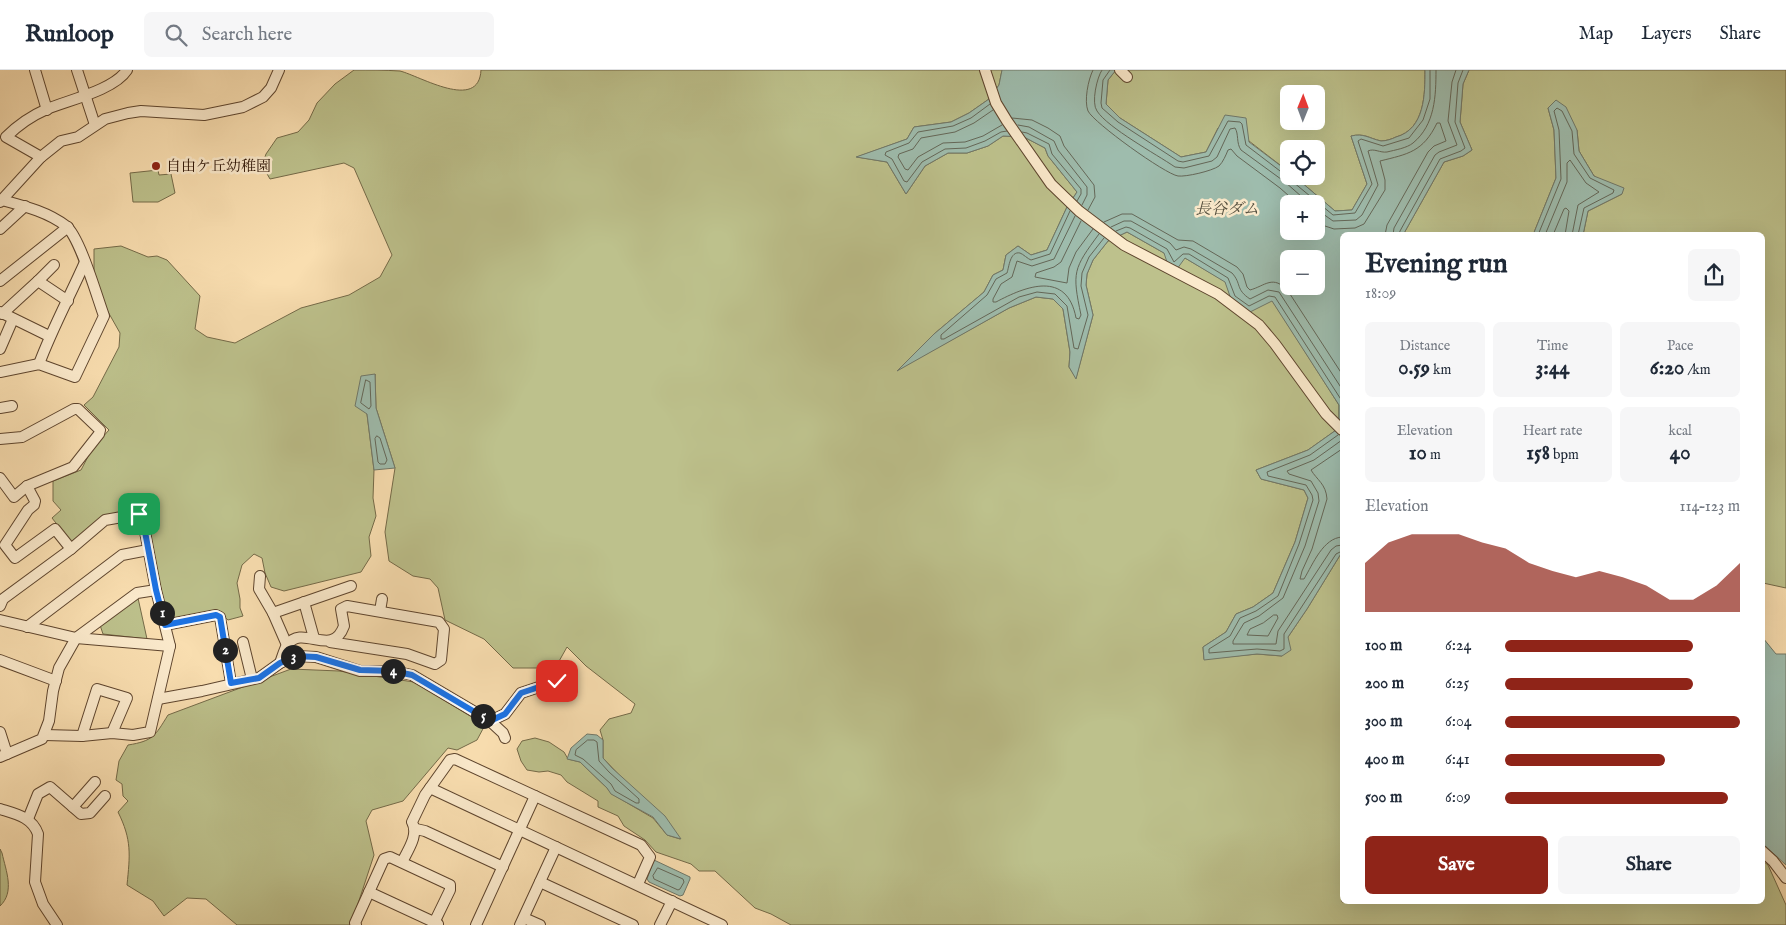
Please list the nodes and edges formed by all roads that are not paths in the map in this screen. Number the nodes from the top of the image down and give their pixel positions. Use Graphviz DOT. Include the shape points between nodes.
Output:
graph roads {
  1 [pos="35,70"];
  2 [pos="77,70"];
  3 [pos="279,70"];
  4 [pos="124,71"];
  5 [pos="985,71"];
  6 [pos="85,95"];
  7 [pos="47,110"];
  8 [pos="95,125"];
  9 [pos="41,157"];
  10 [pos="1,201"];
  11 [pos="25,206"];
  12 [pos="68,227"];
  13 [pos="0,229"];
  14 [pos="85,262"];
  15 [pos="54,265"];
  16 [pos="0,281"];
  17 [pos="38,281"];
  18 [pos="68,301"];
  19 [pos="1,313"];
  20 [pos="13,319"];
  21 [pos="49,336"];
  22 [pos="0,349"];
  23 [pos="39,364"];
  24 [pos="0,372"];
  25 [pos="12,406"];
  26 [pos="0,408"];
  27 [pos="1340,428"];
  28 [pos="0,439"];
  29 [pos="0,478"];
  30 [pos="26,486"];
  31 [pos="70,548"];
  32 [pos="148,550"];
  33 [pos="260,576"];
  34 [pos="351,586"];
  35 [pos="156,590"];
  36 [pos="382,599"];
  37 [pos="304,602"];
  38 [pos="0,606"];
  39 [pos="380,611"];
  40 [pos="272,613"];
  41 [pos="0,620"];
  42 [pos="165,625"];
  43 [pos="27,627"];
  44 [pos="76,638"];
  45 [pos="314,638"];
  46 [pos="243,642"];
  47 [pos="330,642"];
  48 [pos="287,645"];
  49 [pos="170,646"];
  50 [pos="0,660"];
  51 [pos="280,663"];
  52 [pos="252,679"];
  53 [pos="56,680"];
  54 [pos="557,681"];
  55 [pos="231,683"];
  56 [pos="158,699"];
  57 [pos="490,721"];
  58 [pos="0,732"];
  59 [pos="112,733"];
  60 [pos="45,735"];
  61 [pos="82,736"];
  62 [pos="505,738"];
  63 [pos="4,756"];
  64 [pos="95,782"];
  65 [pos="430,788"];
  66 [pos="105,796"];
  67 [pos="535,796"];
  68 [pos="73,807"];
  69 [pos="0,809"];
  70 [pos="28,819"];
  71 [pos="416,829"];
  72 [pos="520,830"];
  73 [pos="556,847"];
  74 [pos="1765,854"];
  75 [pos="402,862"];
  76 [pos="503,867"];
  77 [pos="1786,878"];
  78 [pos="540,882"];
  79 [pos="638,884"];
  80 [pos="369,892"];
  81 [pos="672,901"];
  82 [pos="522,921"];
  83 [pos="436,924"];
  84 [pos="58,925"];
  85 [pos="356,925"];
  86 [pos="476,925"];
  87 [pos="540,925"];
  88 [pos="633,925"];
  89 [pos="660,925"];
  90 [pos="722,925"];
  1 -- 7 [label="street"];
  2 -- 6 [label="street"];
  3 -- 8 [label="street" via="263,97 243,107 204,115 128,113"];
  4 -- 6 [label="street" via="108,86"];
  5 -- 27 [label="street" via="996,102 1051,184 1079,211 1124,245 1218,294 1259,325"];
  6 -- 7 [label="street"];
  6 -- 8 [label="street"];
  7 -- 9 [label="street" via="18,125 6,137"];
  8 -- 9 [label="street" via="78,137 61,141"];
  9 -- 10 [label="street"];
  10 -- 11 [label="street"];
  11 -- 12 [label="street"];
  11 -- 13 [label="street"];
  12 -- 14 [label="street"];
  12 -- 16 [label="street"];
  14 -- 18 [label="street"];
  14 -- 23 [label="street" via="104,316 75,377"];
  15 -- 17 [label="street"];
  17 -- 18 [label="street"];
  17 -- 19 [label="street"];
  18 -- 21 [label="street"];
  19 -- 20 [label="street"];
  20 -- 21 [label="street"];
  20 -- 22 [label="street"];
  21 -- 23 [label="street"];
  23 -- 24 [label="street"];
  25 -- 26 [label="street"];
  28 -- 30 [label="street" via="22,437 74,409 78,409 100,430 73,467"];
  29 -- 30 [label="street" via="14,497"];
  30 -- 31 [label="street" via="34,505 5,545 15,558 55,529"];
  31 -- 32 [label="street" via="105,520 139,514"];
  31 -- 38 [label="street" via="3,599"];
  32 -- 35 [label="street"];
  32 -- 43 [label="street" via="122,555"];
  33 -- 40 [label="street" via="259,589"];
  34 -- 37 [label="street"];
  35 -- 42 [label="street"];
  35 -- 44 [label="street" via="137,593"];
  36 -- 39 [label="street"];
  37 -- 40 [label="street"];
  37 -- 45 [label="street"];
  39 -- 47 [label="street" via="347,606 341,612 344,621 342,631"];
  39 -- 47 [label="street" via="439,622 444,630 441,660 435,664 407,654"];
  40 -- 48 [label="street"];
  41 -- 43 [label="street"];
  42 -- 49 [label="street"];
  42 -- 55 [label="street" via="216,615 220,617"];
  43 -- 44 [label="street"];
  44 -- 49 [label="street"];
  44 -- 53 [label="street"];
  45 -- 47 [label="street"];
  45 -- 48 [label="street" via="299,638"];
  46 -- 52 [label="street"];
  48 -- 51 [label="street"];
  49 -- 56 [label="street"];
  50 -- 53 [label="street"];
  51 -- 52 [label="street" via="259,678"];
  51 -- 57 [label="street" via="296,656 316,657 360,670 412,675"];
  52 -- 55 [label="street"];
  53 -- 60 [label="street"];
  54 -- 57 [label="street" via="521,693 505,714"];
  55 -- 56 [label="street"];
  56 -- 59 [label="street" via="150,732"];
  57 -- 62 [label="street"];
  58 -- 63 [label="street"];
  59 -- 61 [label="street"];
  59 -- 61 [label="street" via="127,698 97,689"];
  60 -- 61 [label="street"];
  60 -- 63 [label="street"];
  64 -- 68 [label="street"];
  65 -- 67 [label="street" via="450,760 455,759"];
  65 -- 71 [label="street" via="412,822"];
  65 -- 72 [label="street"];
  66 -- 68 [label="street" via="90,813 81,814"];
  67 -- 72 [label="street"];
  67 -- 79 [label="street" via="641,845 650,857"];
  68 -- 70 [label="street" via="50,787 38,794"];
  69 -- 70 [label="street"];
  70 -- 84 [label="street" via="38,834 36,888"];
  71 -- 75 [label="street"];
  71 -- 76 [label="street"];
  72 -- 73 [label="street"];
  72 -- 76 [label="street"];
  73 -- 78 [label="street"];
  73 -- 79 [label="street"];
  74 -- 77 [label="street"];
  75 -- 80 [label="street" via="390,857 384,859"];
  75 -- 83 [label="street" via="450,885"];
  76 -- 86 [label="street"];
  78 -- 82 [label="street"];
  78 -- 88 [label="street"];
  79 -- 81 [label="street"];
  80 -- 83 [label="street"];
  80 -- 85 [label="street"];
  81 -- 89 [label="street"];
  81 -- 90 [label="street"];
  82 -- 87 [label="street"];
}
